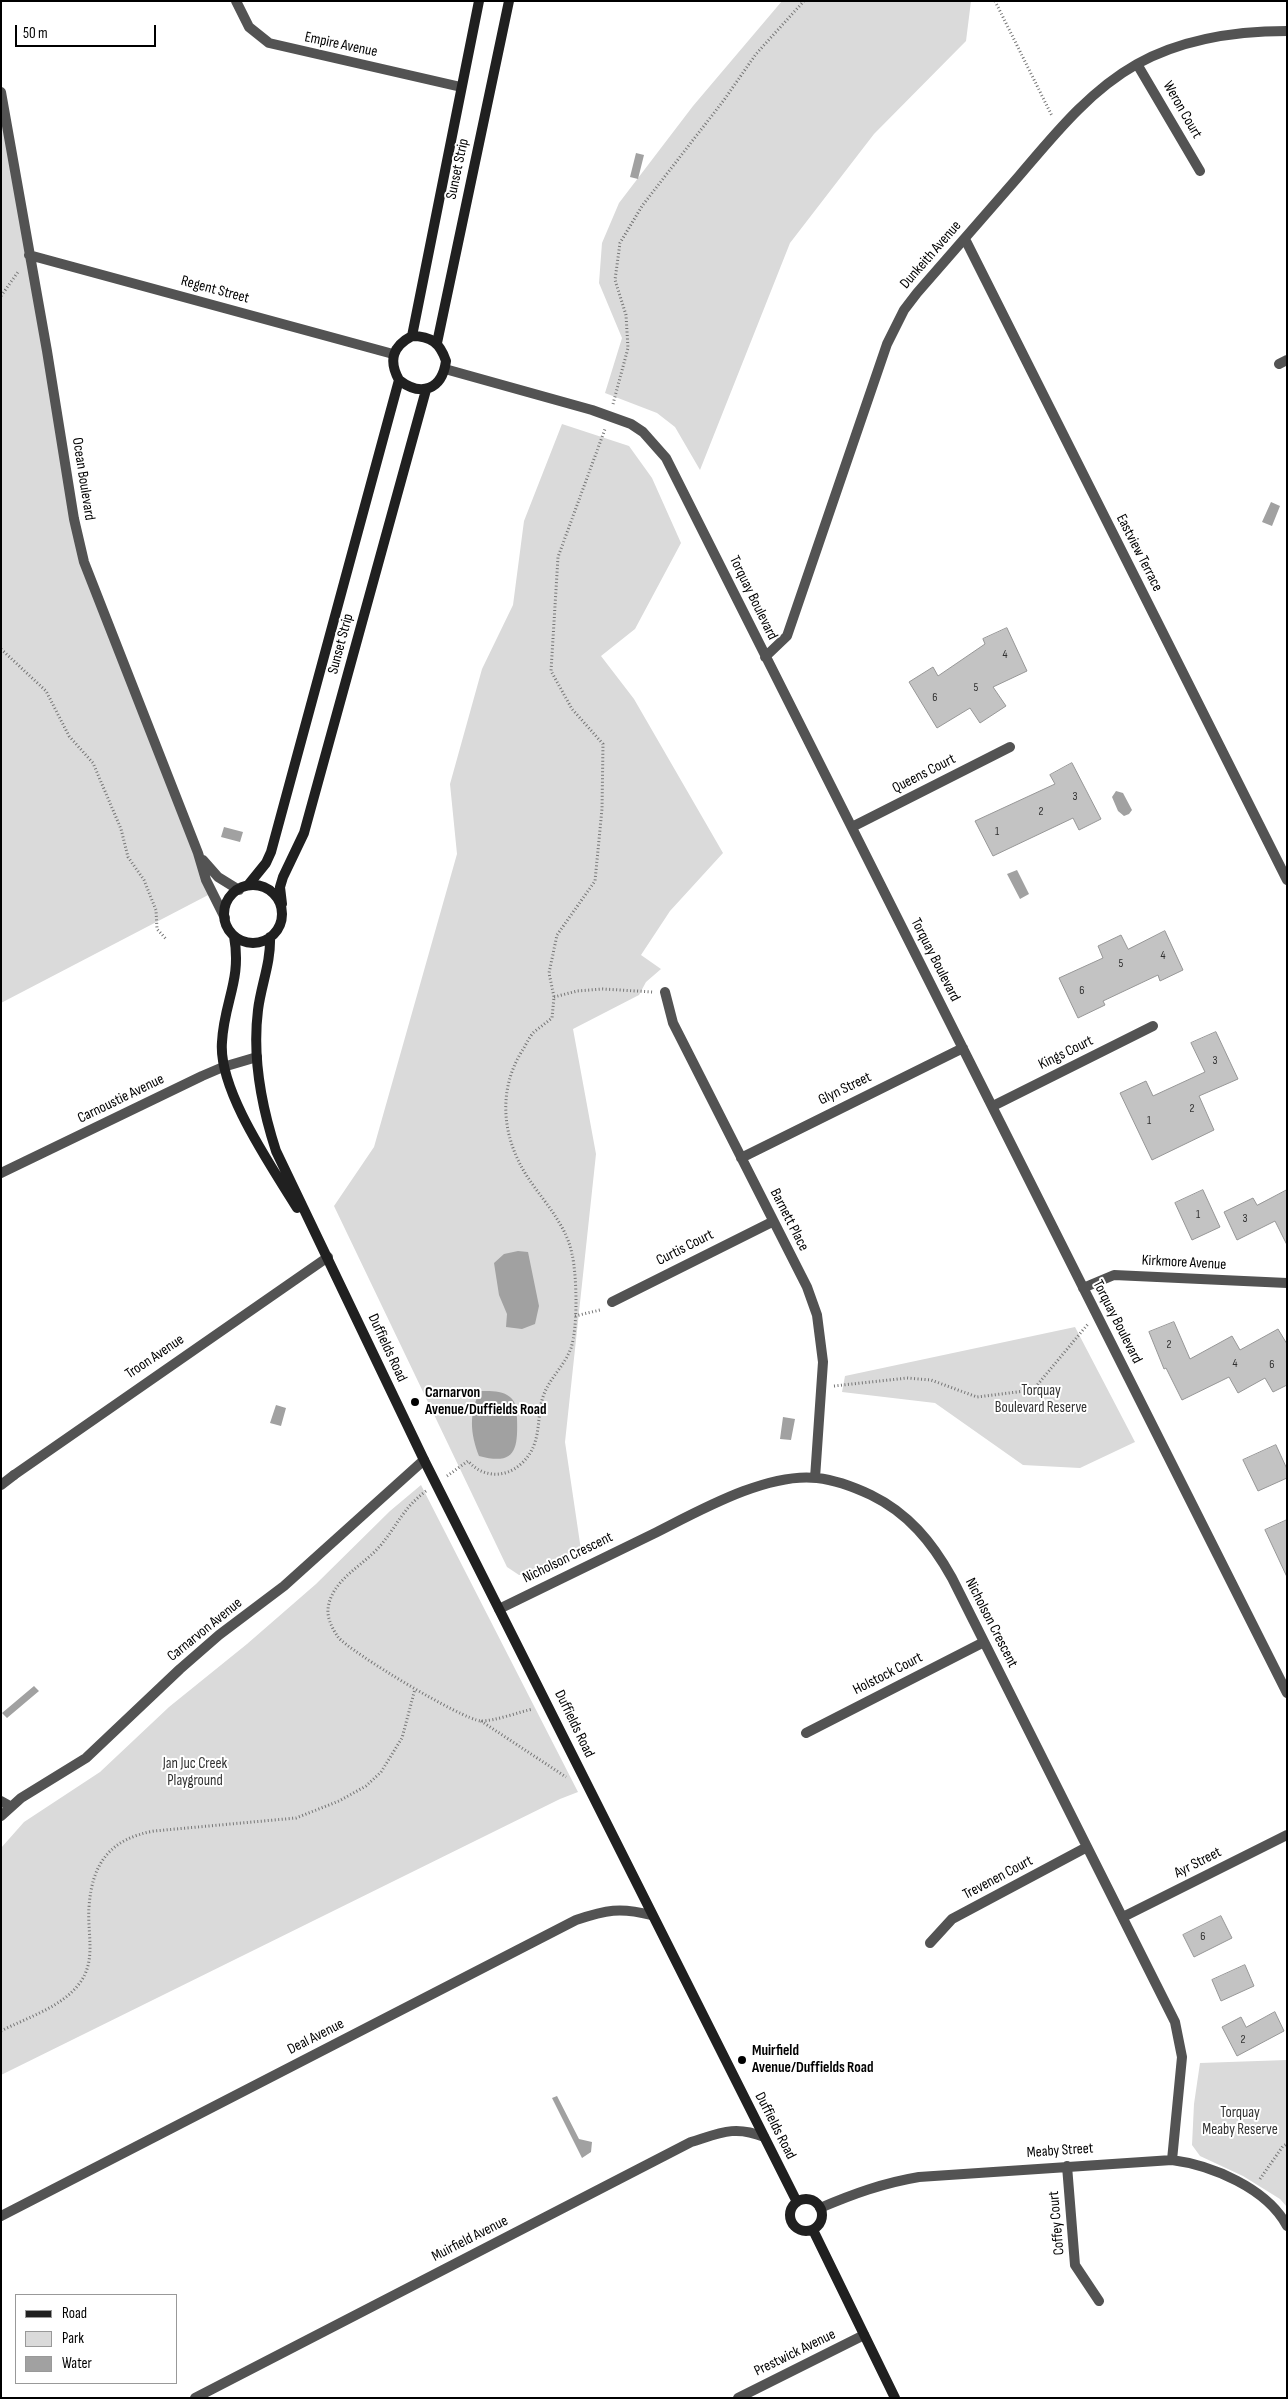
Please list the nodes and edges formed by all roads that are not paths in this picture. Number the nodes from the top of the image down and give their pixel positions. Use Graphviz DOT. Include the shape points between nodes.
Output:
graph roads {
  1 [pos="236,1"];
  2 [pos="479,1"];
  3 [pos="509,1"];
  4 [pos="1287,30"];
  5 [pos="1137,64"];
  6 [pos="461,87"];
  7 [pos="1,92"];
  8 [pos="1200,170"];
  9 [pos="965,239"];
  10 [pos="29,255"];
  11 [pos="412,336"];
  12 [pos="437,343"];
  13 [pos="393,354"];
  14 [pos="444,369"];
  15 [pos="399,380"];
  16 [pos="426,390"];
  17 [pos="765,657"];
  18 [pos="1010,747"];
  19 [pos="852,827"];
  20 [pos="198,853"];
  21 [pos="1287,880"];
  22 [pos="249,884"];
  23 [pos="239,890"];
  24 [pos="282,904"];
  25 [pos="225,918"];
  26 [pos="234,936"];
  27 [pos="270,937"];
  28 [pos="665,992"];
  29 [pos="1153,1026"];
  30 [pos="963,1048"];
  31 [pos="256,1057"];
  32 [pos="223,1066"];
  33 [pos="992,1106"];
  34 [pos="741,1158"];
  35 [pos="1,1173"];
  36 [pos="772,1222"];
  37 [pos="328,1257"];
  38 [pos="1287,1283"];
  39 [pos="1083,1288"];
  40 [pos="612,1302"];
  41 [pos="424,1460"];
  42 [pos="815,1478"];
  43 [pos="1,1485"];
  44 [pos="499,1609"];
  45 [pos="984,1642"];
  46 [pos="1287,1693"];
  47 [pos="806,1733"];
  48 [pos="6,1804"];
  49 [pos="1,1816"];
  50 [pos="1287,1835"];
  51 [pos="1087,1847"];
  52 [pos="651,1915"];
  53 [pos="1123,1918"];
  54 [pos="930,1943"];
  55 [pos="764,2137"];
  56 [pos="1172,2160"];
  57 [pos="1067,2166"];
  58 [pos="797,2202"];
  59 [pos="820,2208"];
  60 [pos="1,2216"];
  61 [pos="1287,2226"];
  62 [pos="812,2230"];
  63 [pos="1100,2301"];
  64 [pos="864,2335"];
  65 [pos="196,2398"];
  66 [pos="738,2398"];
  67 [pos="895,2398"];
  1 -- 6 [label="street, Empire Avenue" via="249,27 269,43"];
  2 -- 6 [label="street, Sunset Strip"];
  3 -- 12 [label="street, Sunset Strip"];
  4 -- 5 [label="street, Dunkeith Avenue" via="1232,33 1203,39"];
  5 -- 8 [label="street, Weron Court"];
  5 -- 9 [label="street, Dunkeith Avenue" via="1102,88 1059,130"];
  6 -- 11 [label="street, Sunset Strip"];
  7 -- 10 [label="street, Ocean Boulevard"];
  9 -- 17 [label="street, Dunkeith Avenue" via="917,293 894,326 787,636"];
  9 -- 21 [label="street, Eastview Terrace"];
  10 -- 13 [label="street, Regent Street"];
  10 -- 20 [label="street, Ocean Boulevard" via="84,562"];
  11 -- 12 [label="street" via="429,338"];
  11 -- 13 [label="street" via="398,345"];
  12 -- 14 [label="street" via="446,361"];
  13 -- 15 [label="street, Sunset Strip"];
  14 -- 16 [label="street, Sunset Strip" via="435,384"];
  14 -- 17 [label="street, Torquay Boulevard" via="610,416 643,432 666,458"];
  15 -- 16 [label="street" via="407,386"];
  15 -- 22 [label="street, Sunset Strip" via="271,852"];
  16 -- 24 [label="street, Sunset Strip" via="304,833 280,887"];
  17 -- 19 [label="street, Torquay Boulevard"];
  18 -- 19 [label="street, Queens Court"];
  19 -- 30 [label="street, Torquay Boulevard"];
  20 -- 23 [label="street, Ocean Boulevard" via="218,877"];
  20 -- 25 [label="street, Ocean Boulevard" via="206,880"];
  22 -- 23 [label="street, Sunset Strip"];
  22 -- 24 [label="street" via="271,891"];
  23 -- 25 [label="street, Sunset Strip" via="231,894 227,902"];
  24 -- 27 [label="street, Sunset Strip" via="280,923"];
  25 -- 26 [label="street"];
  26 -- 27 [label="street" via="248,942 264,941"];
  26 -- 32 [label="street, Duffields Road" via="238,957 222,1042"];
  27 -- 31 [label="street, Duffields Road" via="271,958 258,1008"];
  28 -- 34 [label="street, Barnett Place" via="673,1023"];
  29 -- 33 [label="street, Kings Court"];
  30 -- 33 [label="street, Torquay Boulevard"];
  30 -- 34 [label="street, Glyn Street"];
  31 -- 32 [label="street, Carnoustie Avenue"];
  31 -- 37 [label="street, Duffields Road" via="262,1099 276,1151"];
  32 -- 35 [label="street, Carnoustie Avenue"];
  32 -- 37 [label="street, Duffields Road" via="258,1144"];
  33 -- 39 [label="street, Torquay Boulevard"];
  34 -- 36 [label="street, Barnett Place"];
  36 -- 40 [label="street, Curtis Court"];
  36 -- 42 [label="street, Barnett Place" via="817,1315 823,1354"];
  37 -- 41 [label="street, Duffields Road"];
  37 -- 43 [label="street, Troon Avenue"];
  38 -- 39 [label="street, Kirkmore Avenue" via="1114,1275"];
  39 -- 46 [label="street, Torquay Boulevard"];
  41 -- 44 [label="street, Duffields Road"];
  41 -- 48 [label="street, Carnarvon Avenue" via="284,1586 180,1669 86,1758"];
  42 -- 44 [label="street, Nicholson Crescent" via="770,1483 725,1499"];
  42 -- 45 [label="street, Nicholson Crescent" via="860,1490 883,1501 924,1535 941,1558"];
  44 -- 52 [label="street, Duffields Road"];
  45 -- 47 [label="street, Holstock Court"];
  45 -- 51 [label="street, Nicholson Crescent"];
  48 -- 49 [label="street, Carnarvon Avenue"];
  50 -- 53 [label="street, Ayr Street"];
  51 -- 53 [label="street, Nicholson Crescent"];
  51 -- 54 [label="street, Trevenen Court" via="952,1919"];
  52 -- 55 [label="street, Duffields Road"];
  52 -- 60 [label="street, Deal Avenue" via="615,1909 576,1920"];
  53 -- 56 [label="street, Nicholson Crescent" via="1175,2022 1180,2040 1182,2078"];
  55 -- 58 [label="street, Duffields Road"];
  55 -- 65 [label="street, Muirfield Avenue" via="747,2130 734,2130 691,2142"];
  56 -- 57 [label="street, Meaby Street"];
  56 -- 61 [label="street, Meaby Street" via="1208,2167 1252,2190"];
  57 -- 59 [label="street, Meaby Street" via="889,2182"];
  57 -- 63 [label="street, Coffey Court" via="1075,2265"];
  58 -- 59 [label="street" via="813,2200"];
  58 -- 62 [label="street" via="791,2212 793,2222 800,2230"];
  59 -- 62 [label="street" via="820,2223"];
  62 -- 64 [label="street"];
  64 -- 66 [label="street, Prestwick Avenue"];
  64 -- 67 [label="street"];
}
